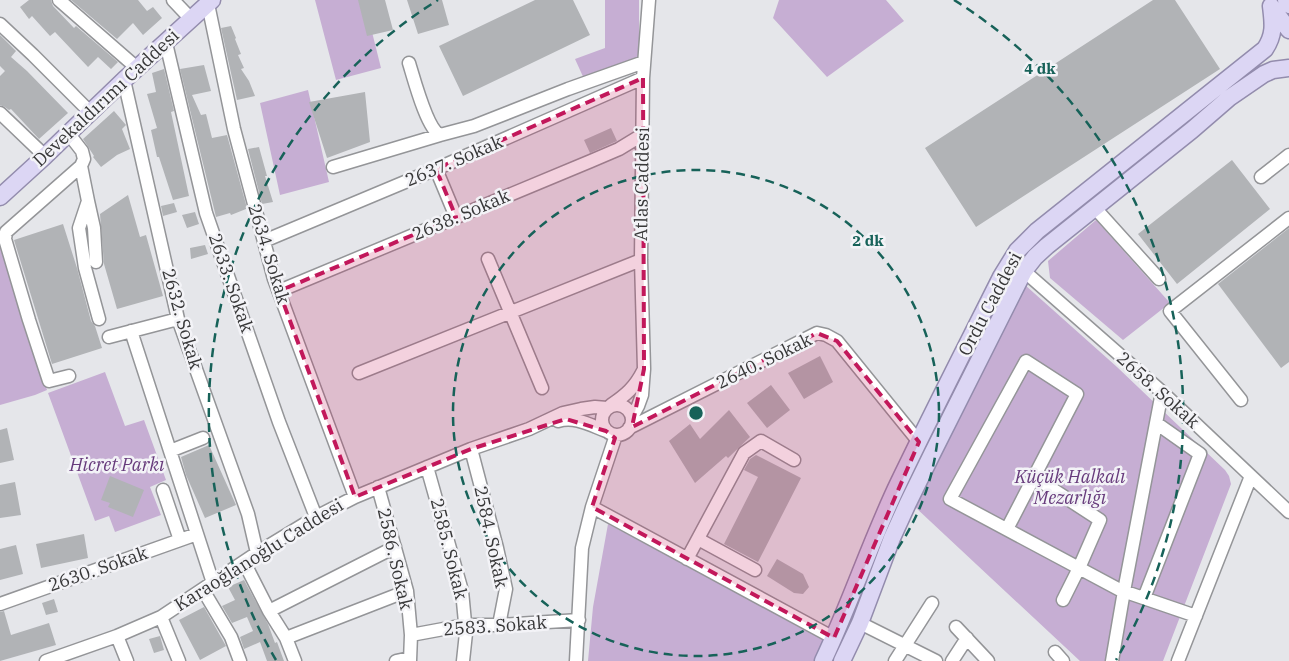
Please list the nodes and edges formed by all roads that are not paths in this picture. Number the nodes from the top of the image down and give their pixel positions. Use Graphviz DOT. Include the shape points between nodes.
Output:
graph roads {
  1 [pos="58,0"];
  2 [pos="173,0"];
  3 [pos="649,0"];
  4 [pos="210,2"];
  5 [pos="1275,2"];
  6 [pos="1289,4"];
  7 [pos="191,19"];
  8 [pos="0,24"];
  9 [pos="1289,30"];
  10 [pos="166,43"];
  11 [pos="644,62"];
  12 [pos="409,63"];
  13 [pos="137,68"];
  14 [pos="1289,68"];
  15 [pos="643,78"];
  16 [pos="124,80"];
  17 [pos="90,112"];
  18 [pos="0,113"];
  19 [pos="68,133"];
  20 [pos="642,135"];
  21 [pos="440,136"];
  22 [pos="1289,155"];
  23 [pos="45,156"];
  24 [pos="81,166"];
  25 [pos="333,167"];
  26 [pos="436,169"];
  27 [pos="1261,177"];
  28 [pos="0,197"];
  29 [pos="88,202"];
  30 [pos="1095,208"];
  31 [pos="456,217"];
  32 [pos="1289,218"];
  33 [pos="264,241"];
  34 [pos="488,259"];
  35 [pos="641,260"];
  36 [pos="96,262"];
  37 [pos="1024,271"];
  38 [pos="1159,279"];
  39 [pos="279,291"];
  40 [pos="509,312"];
  41 [pos="99,318"];
  42 [pos="178,319"];
  43 [pos="131,331"];
  44 [pos="109,337"];
  45 [pos="644,368"];
  46 [pos="359,373"];
  47 [pos="69,376"];
  48 [pos="542,388"];
  49 [pos="1162,392"];
  50 [pos="1241,400"];
  51 [pos="609,407"];
  52 [pos="631,422"];
  53 [pos="1156,423"];
  54 [pos="529,428"];
  55 [pos="611,433"];
  56 [pos="203,438"];
  57 [pos="919,442"];
  58 [pos="471,449"];
  59 [pos="170,451"];
  60 [pos="794,460"];
  61 [pos="427,467"];
  62 [pos="1251,476"];
  63 [pos="1034,477"];
  64 [pos="378,487"];
  65 [pos="163,490"];
  66 [pos="355,497"];
  67 [pos="592,507"];
  68 [pos="1289,512"];
  69 [pos="316,517"];
  70 [pos="1007,529"];
  71 [pos="197,534"];
  72 [pos="698,539"];
  73 [pos="180,540"];
  74 [pos="395,547"];
  75 [pos="257,553"];
  76 [pos="687,559"];
  77 [pos="244,562"];
  78 [pos="1079,568"];
  79 [pos="755,570"];
  80 [pos="208,586"];
  81 [pos="407,591"];
  82 [pos="1124,591"];
  83 [pos="1144,598"];
  84 [pos="1063,600"];
  85 [pos="932,603"];
  86 [pos="0,604"];
  87 [pos="269,611"];
  88 [pos="1196,616"];
  89 [pos="161,617"];
  90 [pos="579,620"];
  91 [pos="860,623"];
  92 [pos="465,625"];
  93 [pos="499,625"];
  94 [pos="956,626"];
  95 [pos="411,635"];
  96 [pos="117,636"];
  97 [pos="286,638"];
  98 [pos="834,638"];
  99 [pos="967,638"];
  100 [pos="905,646"];
  101 [pos="71,657"];
  102 [pos="410,659"];
  103 [pos="46,661"];
  104 [pos="127,661"];
  105 [pos="179,661"];
  106 [pos="240,661"];
  107 [pos="295,661"];
  108 [pos="396,661"];
  109 [pos="463,661"];
  110 [pos="576,661"];
  111 [pos="823,661"];
  112 [pos="842,661"];
  113 [pos="895,661"];
  114 [pos="936,661"];
  115 [pos="952,661"];
  116 [pos="988,661"];
  117 [pos="1112,661"];
  118 [pos="1178,661"];
  1 -- 13 [label="street"];
  2 -- 7 [label="street"];
  3 -- 11 [label="street, Atlas Caddesi"];
  4 -- 7 [label="main road, Devekaldırımı Caddesi"];
  4 -- 33 [label="street, 2634. Sokak" via="234,130"];
  5 -- 6 [label="main road"];
  5 -- 9 [label="main road"];
  5 -- 57 [label="main road, Ordu Caddesi" via="1273,32 1264,49 1037,231 1017,251"];
  7 -- 10 [label="main road, Devekaldırımı Caddesi"];
  8 -- 17 [label="street"];
  10 -- 13 [label="main road, Devekaldırımı Caddesi"];
  10 -- 69 [label="street, 2633. Sokak" via="206,213 278,422"];
  11 -- 15 [label="street, Atlas Caddesi"];
  11 -- 21 [label="street"];
  12 -- 21 [label="street" via="431,126"];
  13 -- 16 [label="main road, Devekaldırımı Caddesi"];
  14 -- 30 [label="main road, Ordu Caddesi" via="1273,70 1229,98"];
  15 -- 20 [label="street, Atlas Caddesi"];
  15 -- 26 [label="street, 2637. Sokak"];
  16 -- 17 [label="main road, Devekaldırımı Caddesi"];
  16 -- 42 [label="street, 2632. Sokak"];
  17 -- 19 [label="main road, Devekaldırımı Caddesi"];
  18 -- 23 [label="street"];
  19 -- 23 [label="main road, Devekaldırımı Caddesi"];
  19 -- 24 [label="street" via="82,151 84,159"];
  20 -- 31 [label="street, 2638. Sokak" via="619,149"];
  20 -- 35 [label="street, Atlas Caddesi"];
  21 -- 25 [label="street"];
  22 -- 27 [label="street"];
  23 -- 28 [label="main road, Devekaldırımı Caddesi"];
  24 -- 29 [label="street"];
  24 -- 47 [label="street" via="6,232 5,239 49,381"];
  26 -- 31 [label="street"];
  26 -- 33 [label="street, 2637. Sokak"];
  29 -- 36 [label="street" via="94,228"];
  29 -- 41 [label="street" via="79,228"];
  30 -- 37 [label="main road, Ordu Caddesi" via="1047,246"];
  30 -- 38 [label="street"];
  31 -- 39 [label="street, 2638. Sokak"];
  32 -- 50 [label="street" via="1170,311"];
  33 -- 39 [label="street, 2634. Sokak"];
  34 -- 40 [label="street"];
  35 -- 40 [label="street"];
  35 -- 45 [label="street, Atlas Caddesi"];
  37 -- 49 [label="street, 2658. Sokak"];
  37 -- 91 [label="main road, Ordu Caddesi" via="892,538"];
  39 -- 66 [label="street, 2634. Sokak"];
  40 -- 46 [label="street"];
  40 -- 48 [label="street"];
  42 -- 43 [label="street"];
  42 -- 75 [label="street, 2632. Sokak" via="248,514"];
  43 -- 44 [label="street"];
  43 -- 59 [label="street"];
  45 -- 51 [label="street" via="637,383"];
  45 -- 52 [label="street, Atlas Caddesi" via="642,395"];
  49 -- 53 [label="street"];
  49 -- 62 [label="street, 2658. Sokak"];
  51 -- 52 [label="street" via="616,404 626,408"];
  51 -- 54 [label="street" via="563,413"];
  51 -- 55 [label="street" via="602,416 603,426"];
  52 -- 55 [label="street" via="624,433"];
  52 -- 57 [label="street, 2640. Sokak" via="816,333 837,341"];
  53 -- 82 [label="street"];
  53 -- 83 [label="street" via="1200,454"];
  54 -- 55 [label="street" via="566,419"];
  54 -- 58 [label="street, Karaoğlanoğlu Caddesi"];
  55 -- 67 [label="street"];
  56 -- 59 [label="street"];
  57 -- 98 [label="main road, Ordu Caddesi" via="881,523"];
  58 -- 61 [label="street, Karaoğlanoğlu Caddesi"];
  58 -- 93 [label="street, 2584. Sokak" via="506,589"];
  59 -- 71 [label="street"];
  60 -- 72 [label="street" via="761,441 744,453"];
  61 -- 64 [label="street, Karaoğlanoğlu Caddesi"];
  61 -- 92 [label="street, 2585. Sokak" via="462,591"];
  62 -- 68 [label="street, 2658. Sokak"];
  62 -- 88 [label="street"];
  63 -- 70 [label="street"];
  63 -- 70 [label="street" via="1077,394 1026,361 950,499"];
  63 -- 78 [label="street" via="1100,520"];
  64 -- 66 [label="street, Karaoğlanoğlu Caddesi"];
  64 -- 74 [label="street, 2586. Sokak"];
  65 -- 73 [label="street"];
  66 -- 69 [label="street, Karaoğlanoğlu Caddesi"];
  67 -- 76 [label="street"];
  67 -- 90 [label="street" via="582,548"];
  69 -- 75 [label="street, Karaoğlanoğlu Caddesi"];
  70 -- 78 [label="street"];
  71 -- 73 [label="street, 2630. Sokak"];
  71 -- 80 [label="street"];
  72 -- 76 [label="street"];
  72 -- 79 [label="street"];
  73 -- 86 [label="street, 2630. Sokak"];
  74 -- 81 [label="street, 2586. Sokak"];
  74 -- 87 [label="street"];
  75 -- 77 [label="street, Karaoğlanoğlu Caddesi"];
  76 -- 98 [label="street"];
  77 -- 80 [label="street, Karaoğlanoğlu Caddesi"];
  77 -- 87 [label="street"];
  78 -- 82 [label="street"];
  78 -- 84 [label="street"];
  80 -- 89 [label="street, Karaoğlanoğlu Caddesi"];
  80 -- 106 [label="street"];
  81 -- 95 [label="street, 2586. Sokak"];
  81 -- 97 [label="street"];
  82 -- 83 [label="street"];
  82 -- 117 [label="street"];
  83 -- 88 [label="street"];
  85 -- 100 [label="street"];
  87 -- 97 [label="street"];
  88 -- 118 [label="street"];
  89 -- 96 [label="street, Karaoğlanoğlu Caddesi"];
  89 -- 105 [label="street"];
  90 -- 93 [label="street, 2583. Sokak"];
  90 -- 110 [label="street"];
  91 -- 100 [label="street"];
  91 -- 112 [label="main road, Ordu Caddesi"];
  92 -- 93 [label="street, 2583. Sokak"];
  92 -- 95 [label="street, 2583. Sokak"];
  92 -- 109 [label="street, 2585. Sokak"];
  94 -- 99 [label="street"];
  95 -- 102 [label="street, 2586. Sokak"];
  96 -- 101 [label="street, Karaoğlanoğlu Caddesi"];
  96 -- 104 [label="street"];
  97 -- 107 [label="street"];
  98 -- 111 [label="main road, Ordu Caddesi"];
  99 -- 115 [label="street"];
  99 -- 116 [label="street"];
  100 -- 113 [label="street"];
  100 -- 114 [label="street"];
  101 -- 103 [label="street, Karaoğlanoğlu Caddesi"];
  102 -- 108 [label="street"];
}
